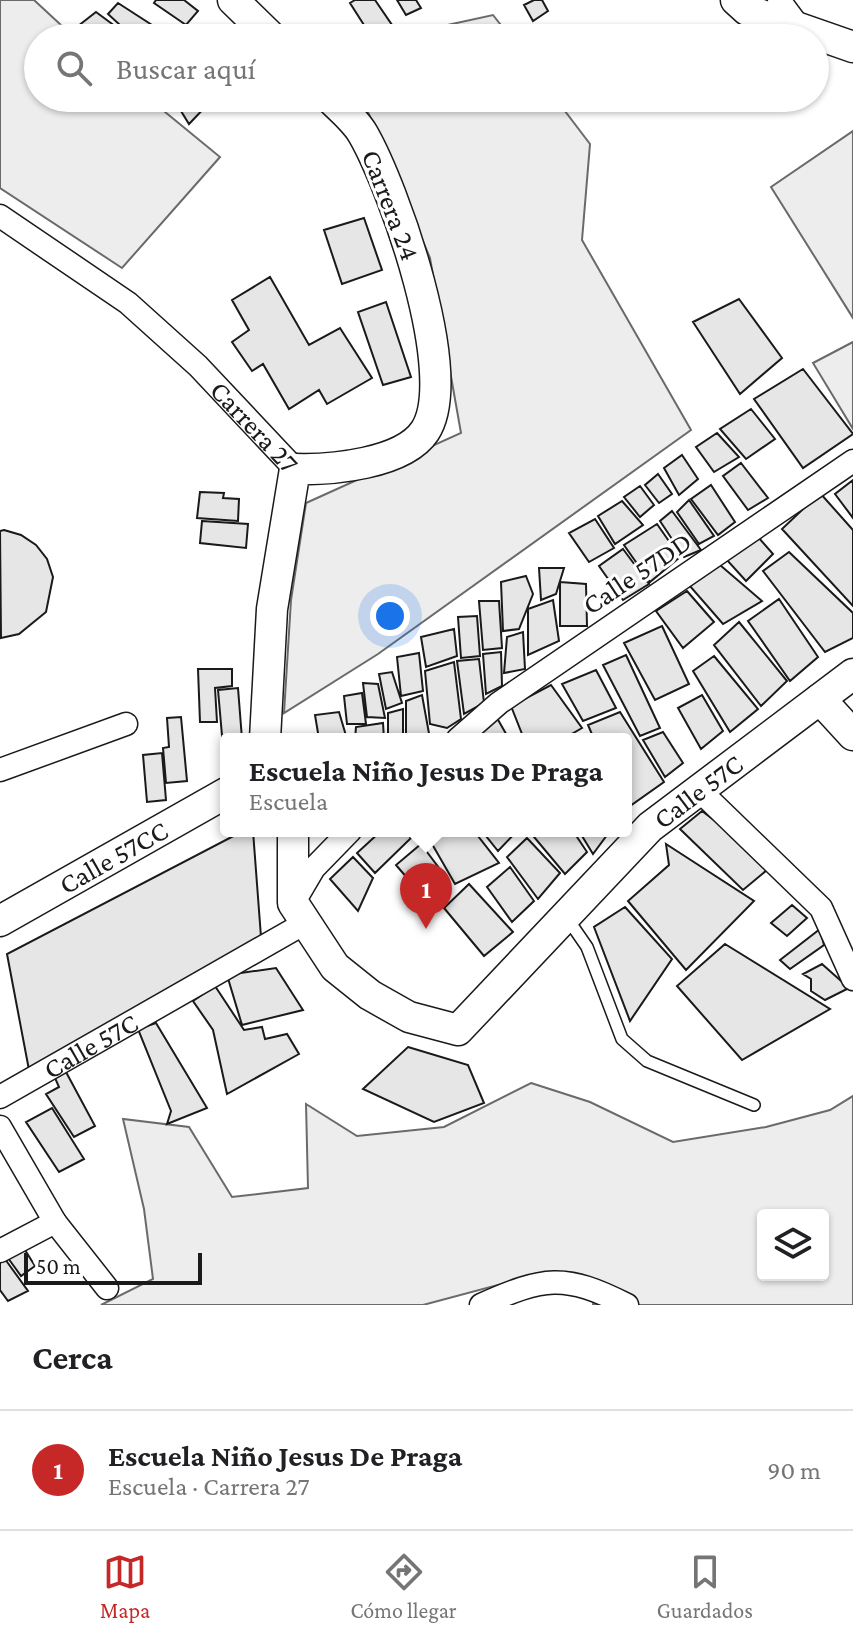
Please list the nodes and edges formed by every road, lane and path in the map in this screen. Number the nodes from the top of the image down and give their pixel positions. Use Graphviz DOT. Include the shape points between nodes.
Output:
graph roads {
  1 [pos="233,0"];
  2 [pos="736,0"];
  3 [pos="779,0"];
  4 [pos="258,24"];
  5 [pos="783,24"];
  6 [pos="797,24"];
  7 [pos="829,40"];
  8 [pos="853,47"];
  9 [pos="344,112"];
  10 [pos="0,216"];
  11 [pos="853,461"];
  12 [pos="295,469"];
  13 [pos="853,674"];
  14 [pos="820,699"];
  15 [pos="126,724"];
  16 [pos="265,733"];
  17 [pos="465,733"];
  18 [pos="853,735"];
  19 [pos="0,770"];
  20 [pos="698,789"];
  21 [pos="220,796"];
  22 [pos="293,837"];
  23 [pos="344,837"];
  24 [pos="299,913"];
  25 [pos="566,916"];
  26 [pos="0,921"];
  27 [pos="853,979"];
  28 [pos="0,1097"];
  29 [pos="754,1105"];
  30 [pos="0,1127"];
  31 [pos="55,1222"];
  32 [pos="0,1251"];
  33 [pos="107,1288"];
  34 [pos="481,1305"];
  35 [pos="627,1305"];
  1 -- 4 [label="street"];
  2 -- 5 [label="street"];
  3 -- 6 [label="street"];
  7 -- 8 [label="street"];
  9 -- 12 [label="street, Carrera 24" via="361,130 386,177 418,277 432,355 434,411 424,433 403,449 336,470"];
  10 -- 12 [label="street, Carrera 27" via="128,303 198,366"];
  11 -- 17 [label="street, Calle 57DD" via="499,703"];
  12 -- 16 [label="street, Carrera 27" via="272,609"];
  13 -- 14 [label="street, Calle 57C"];
  14 -- 18 [label="street"];
  14 -- 20 [label="street, Calle 57C"];
  15 -- 19 [label="street"];
  20 -- 25 [label="street, Calle 57C" via="650,827"];
  20 -- 27 [label="street" via="821,908"];
  21 -- 26 [label="street, Calle 57CC"];
  22 -- 24 [label="street"];
  23 -- 24 [label="street" via="314,868"];
  24 -- 25 [label="street, Calle 57C" via="335,967 370,995 409,1017 458,1030"];
  24 -- 28 [label="street, Calle 57C"];
  25 -- 29 [label="lane" via="587,947 622,1039 647,1061"];
  30 -- 31 [label="street"];
  31 -- 32 [label="street"];
  31 -- 33 [label="street"];
  34 -- 35 [label="street" via="530,1283 570,1281"];
}
